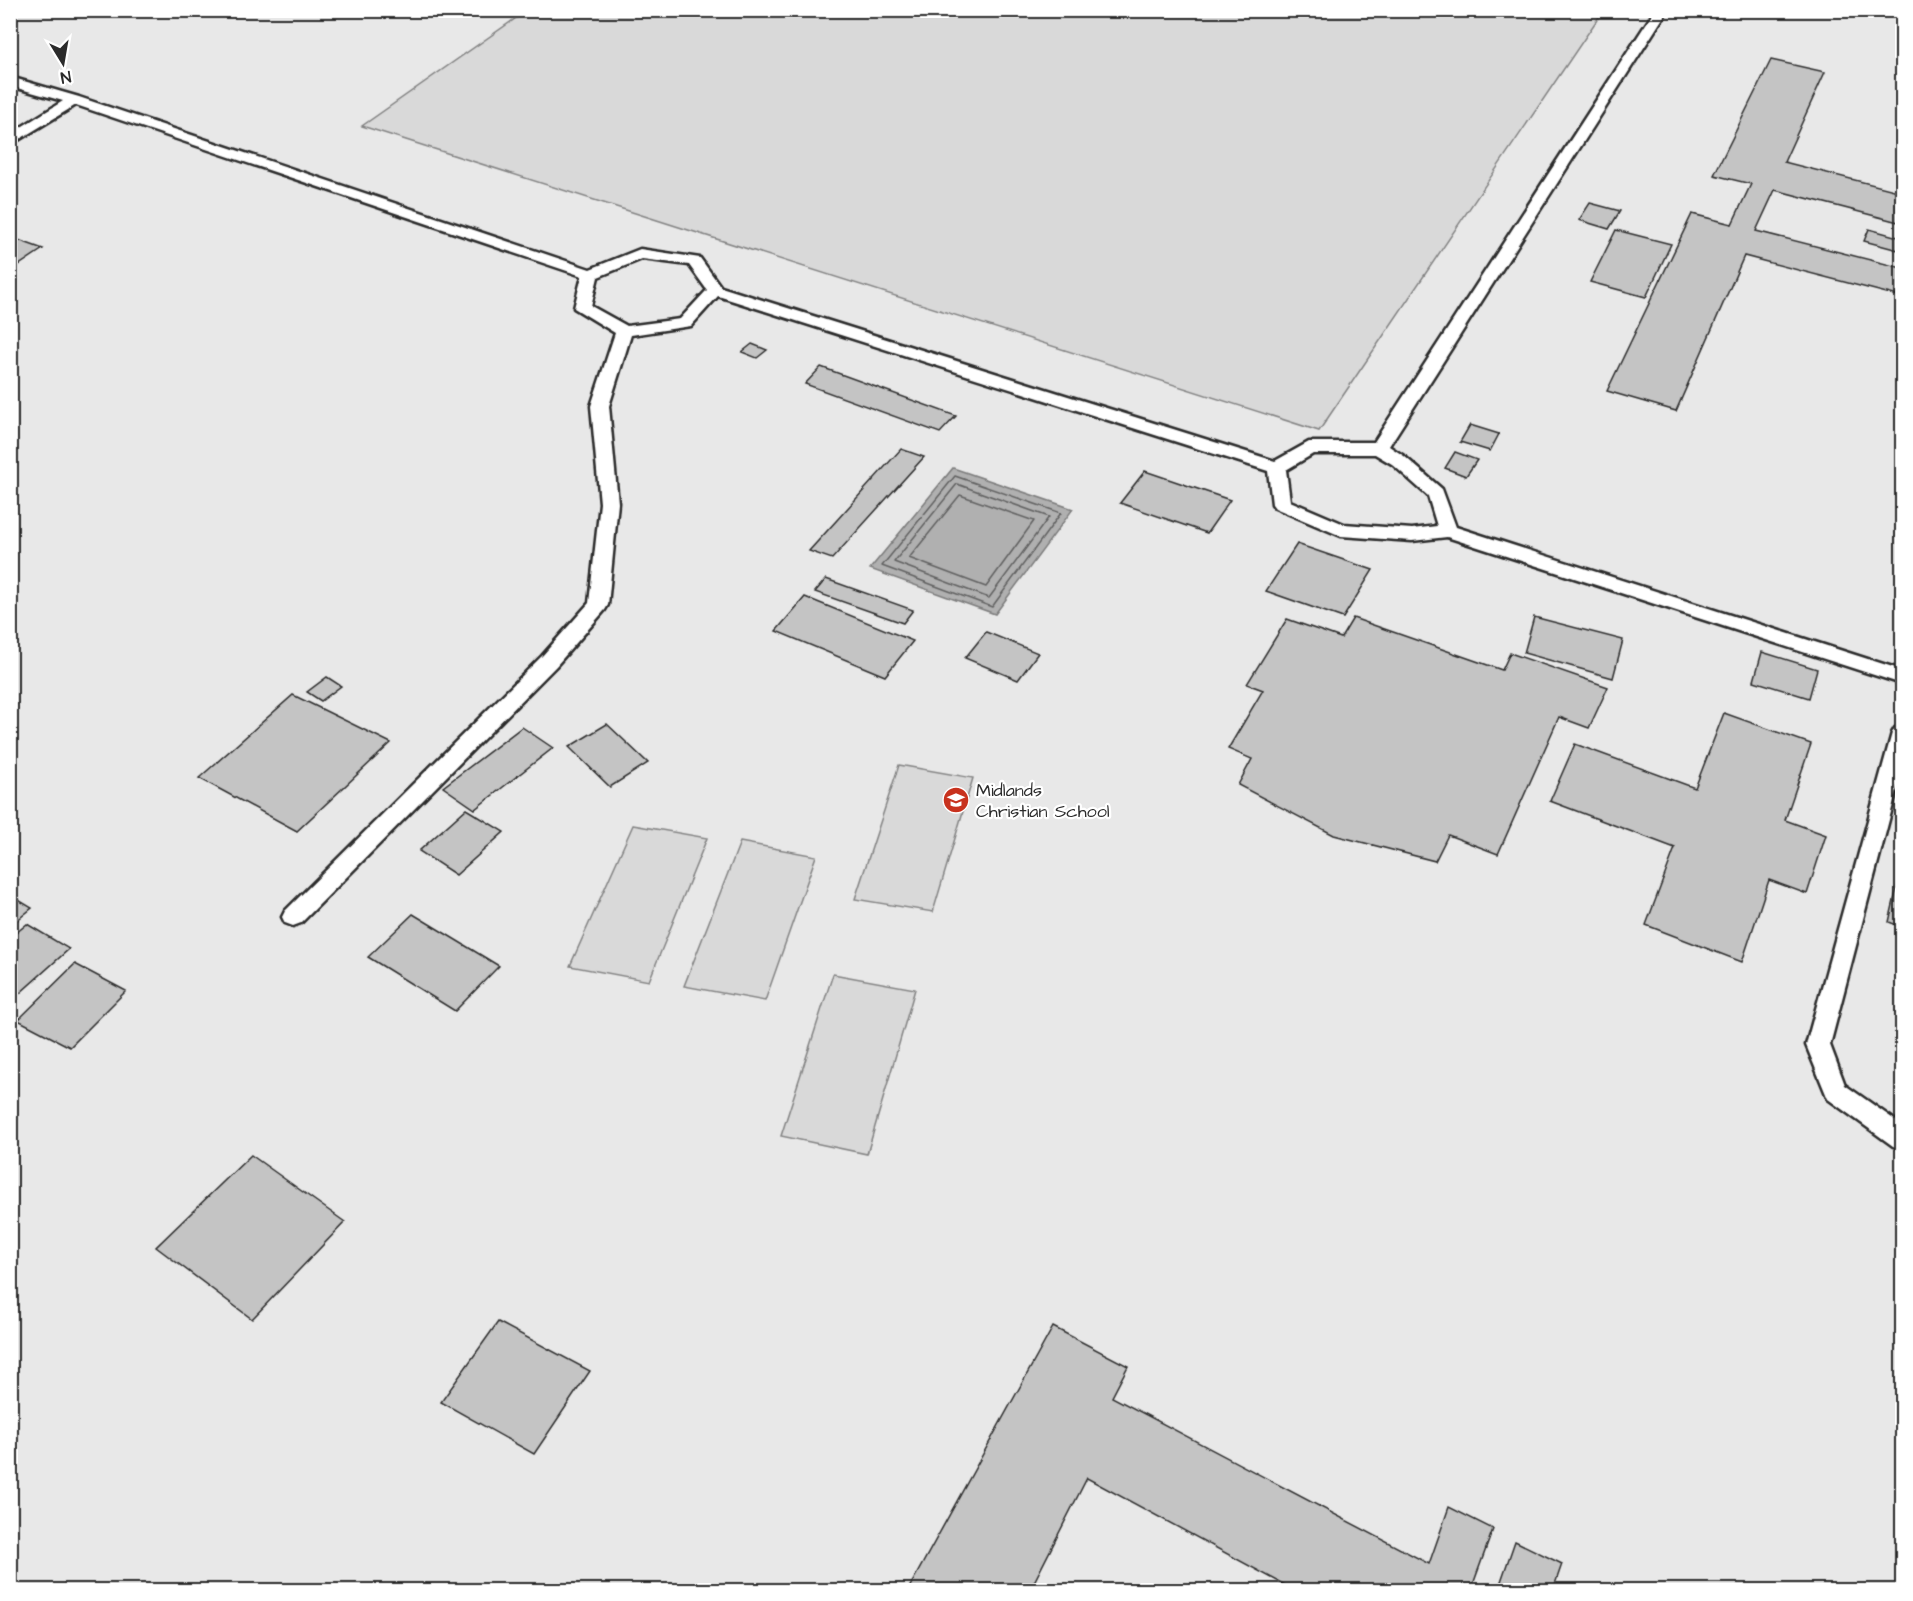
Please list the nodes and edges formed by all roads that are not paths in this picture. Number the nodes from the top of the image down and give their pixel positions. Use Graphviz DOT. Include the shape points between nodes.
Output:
graph roads {
  1 [pos="1662,10"];
  2 [pos="10,81"];
  3 [pos="74,100"];
  4 [pos="10,141"];
  5 [pos="591,274"];
  6 [pos="715,290"];
  7 [pos="624,331"];
  8 [pos="1379,448"];
  9 [pos="1277,468"];
  10 [pos="1448,531"];
  11 [pos="1902,677"];
  12 [pos="1902,733"];
  13 [pos="293,917"];
  14 [pos="1902,1138"];
  1 -- 8 [label="lane"];
  2 -- 3 [label="lane"];
  3 -- 4 [label="lane"];
  3 -- 5 [label="lane"];
  5 -- 6 [label="lane" via="640,254 683,259 694,261"];
  5 -- 7 [label="lane" via="582,308"];
  6 -- 7 [label="lane" via="685,322"];
  6 -- 9 [label="lane"];
  7 -- 13 [label="lane" via="600,406 609,503 598,605 549,661"];
  8 -- 9 [label="lane" via="1309,448"];
  8 -- 10 [label="lane" via="1436,494"];
  9 -- 10 [label="lane" via="1281,504 1341,531 1412,535"];
  10 -- 11 [label="lane"];
  12 -- 14 [label="lane" via="1818,1045 1836,1092"];
}
